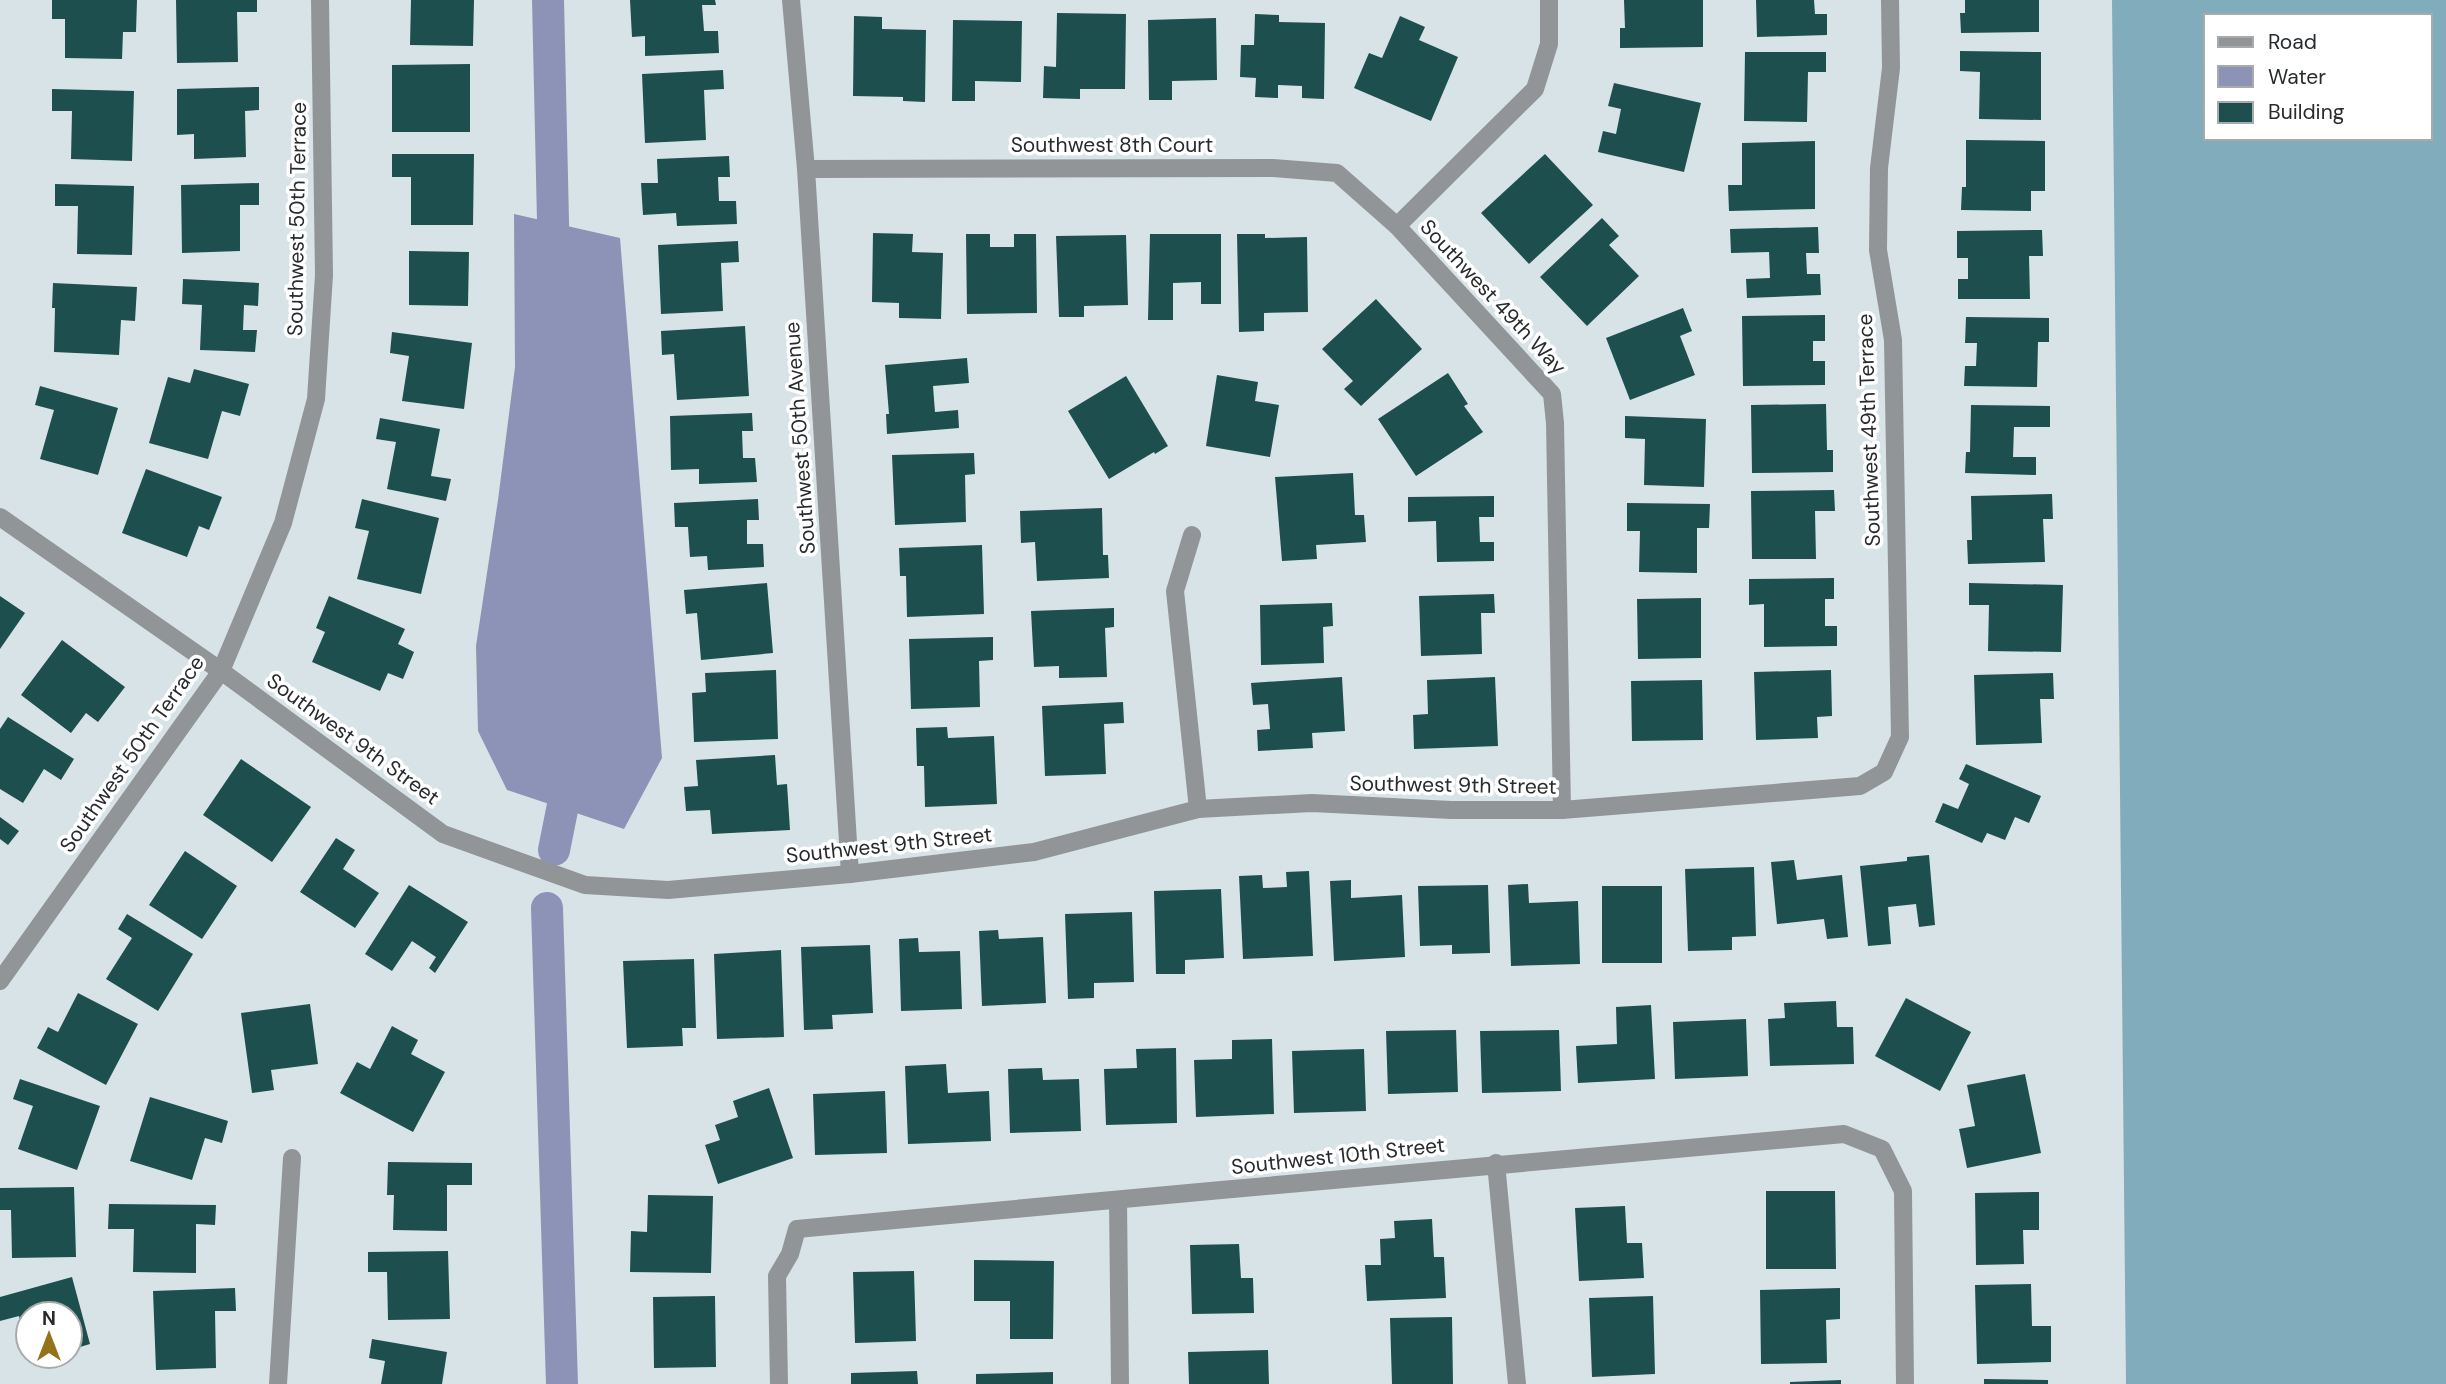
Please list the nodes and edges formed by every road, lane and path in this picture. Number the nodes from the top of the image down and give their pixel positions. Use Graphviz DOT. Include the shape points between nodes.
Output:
graph roads {
  1 [pos="320,0"];
  2 [pos="791,0"];
  3 [pos="1549,0"];
  4 [pos="1890,0"];
  5 [pos="806,169"];
  6 [pos="1397,226"];
  7 [pos="0,516"];
  8 [pos="1192,535"];
  9 [pos="221,671"];
  10 [pos="1884,772"];
  11 [pos="1198,809"];
  12 [pos="1562,810"];
  13 [pos="850,874"];
  14 [pos="0,981"];
  15 [pos="292,1158"];
  16 [pos="1496,1163"];
  17 [pos="1118,1200"];
  18 [pos="278,1384"];
  19 [pos="779,1384"];
  20 [pos="1120,1384"];
  21 [pos="1517,1384"];
  22 [pos="1905,1384"];
  1 -- 9 [label="street, Southwest 50th Terrace" via="324,275 316,399 283,523"];
  2 -- 5 [label="street, Southwest 50th Avenue"];
  3 -- 6 [label="street, Southwest 49th Way" via="1549,44 1535,89"];
  4 -- 10 [label="street, Southwest 49th Terrace" via="1891,68 1879,168 1878,250 1893,340 1900,737"];
  5 -- 6 [label="street, Southwest 8th Court" via="1273,168 1337,173"];
  5 -- 13 [label="street, Southwest 50th Avenue"];
  6 -- 12 [label="street, Southwest 49th Way" via="1552,394"];
  7 -- 9 [label="street, Southwest 9th Street"];
  8 -- 11 [label="street" via="1175,591"];
  9 -- 13 [label="street, Southwest 9th Street" via="443,834 585,885 668,890"];
  9 -- 14 [label="street, Southwest 50th Terrace"];
  10 -- 12 [label="street, Southwest 9th Street" via="1860,786"];
  11 -- 12 [label="street, Southwest 9th Street" via="1312,803"];
  11 -- 13 [label="street, Southwest 9th Street" via="1034,852"];
  15 -- 18 [label="street"];
  16 -- 17 [label="street, Southwest 10th Street"];
  16 -- 21 [label="street"];
  16 -- 22 [label="street, Southwest 10th Street" via="1844,1134 1882,1149 1903,1191"];
  17 -- 19 [label="street, Southwest 10th Street" via="797,1229 777,1276"];
  17 -- 20 [label="street"];
}
